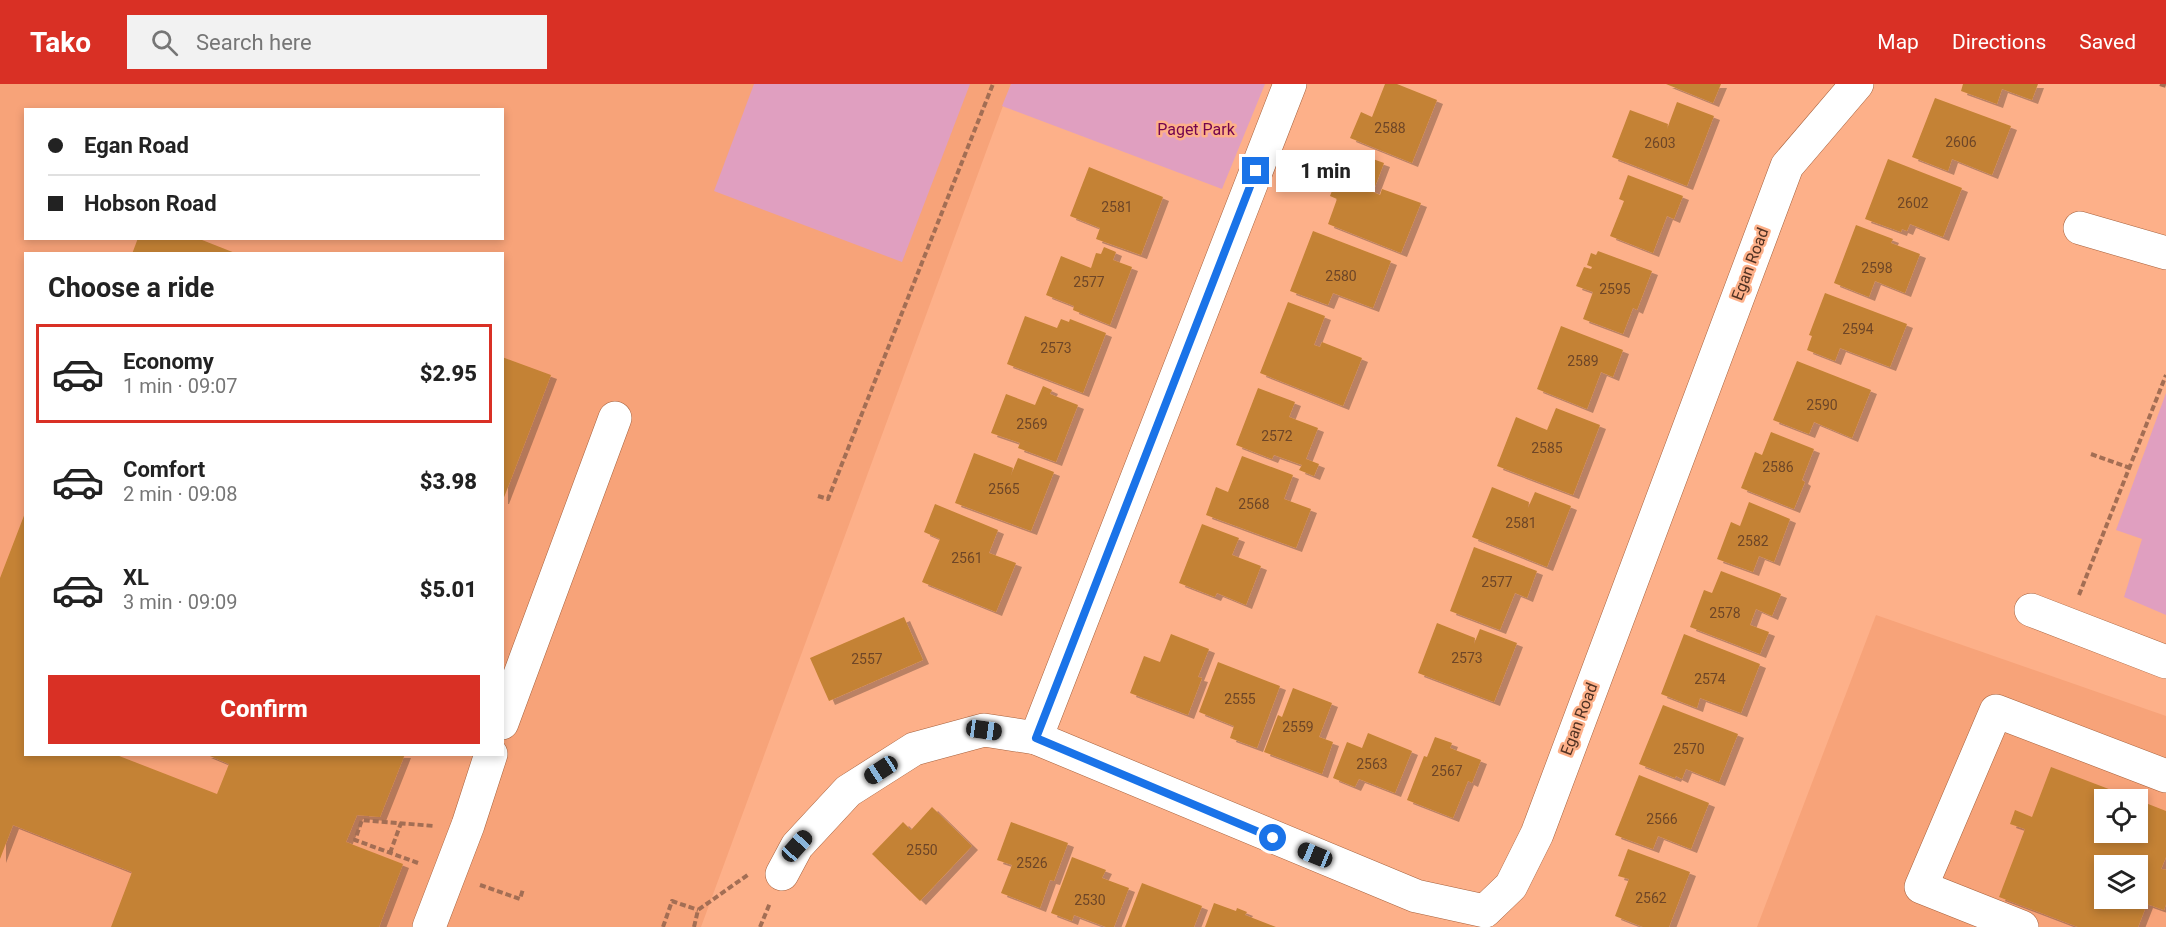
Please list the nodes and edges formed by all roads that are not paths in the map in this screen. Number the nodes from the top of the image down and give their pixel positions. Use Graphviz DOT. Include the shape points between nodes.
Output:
graph roads {
  1 [pos="1290,84"];
  2 [pos="1857,84"];
  3 [pos="2080,228"];
  4 [pos="2166,253"];
  5 [pos="615,418"];
  6 [pos="2031,610"];
  7 [pos="2166,662"];
  8 [pos="504,718"];
  9 [pos="1036,738"];
  10 [pos="490,756"];
  11 [pos="2166,776"];
  12 [pos="767,873"];
  13 [pos="429,927"];
  14 [pos="2022,927"];
  1 -- 9 [label="street"];
  2 -- 9 [label="street, Egan Road" via="1787,166 1537,834 1511,886 1485,911 1416,896"];
  3 -- 4 [label="street"];
  5 -- 8 [label="street"];
  6 -- 7 [label="street"];
  9 -- 12 [label="street" via="984,730 914,749 848,791"];
  10 -- 13 [label="street"];
  11 -- 14 [label="street" via="1996,711 1922,887"];
}
